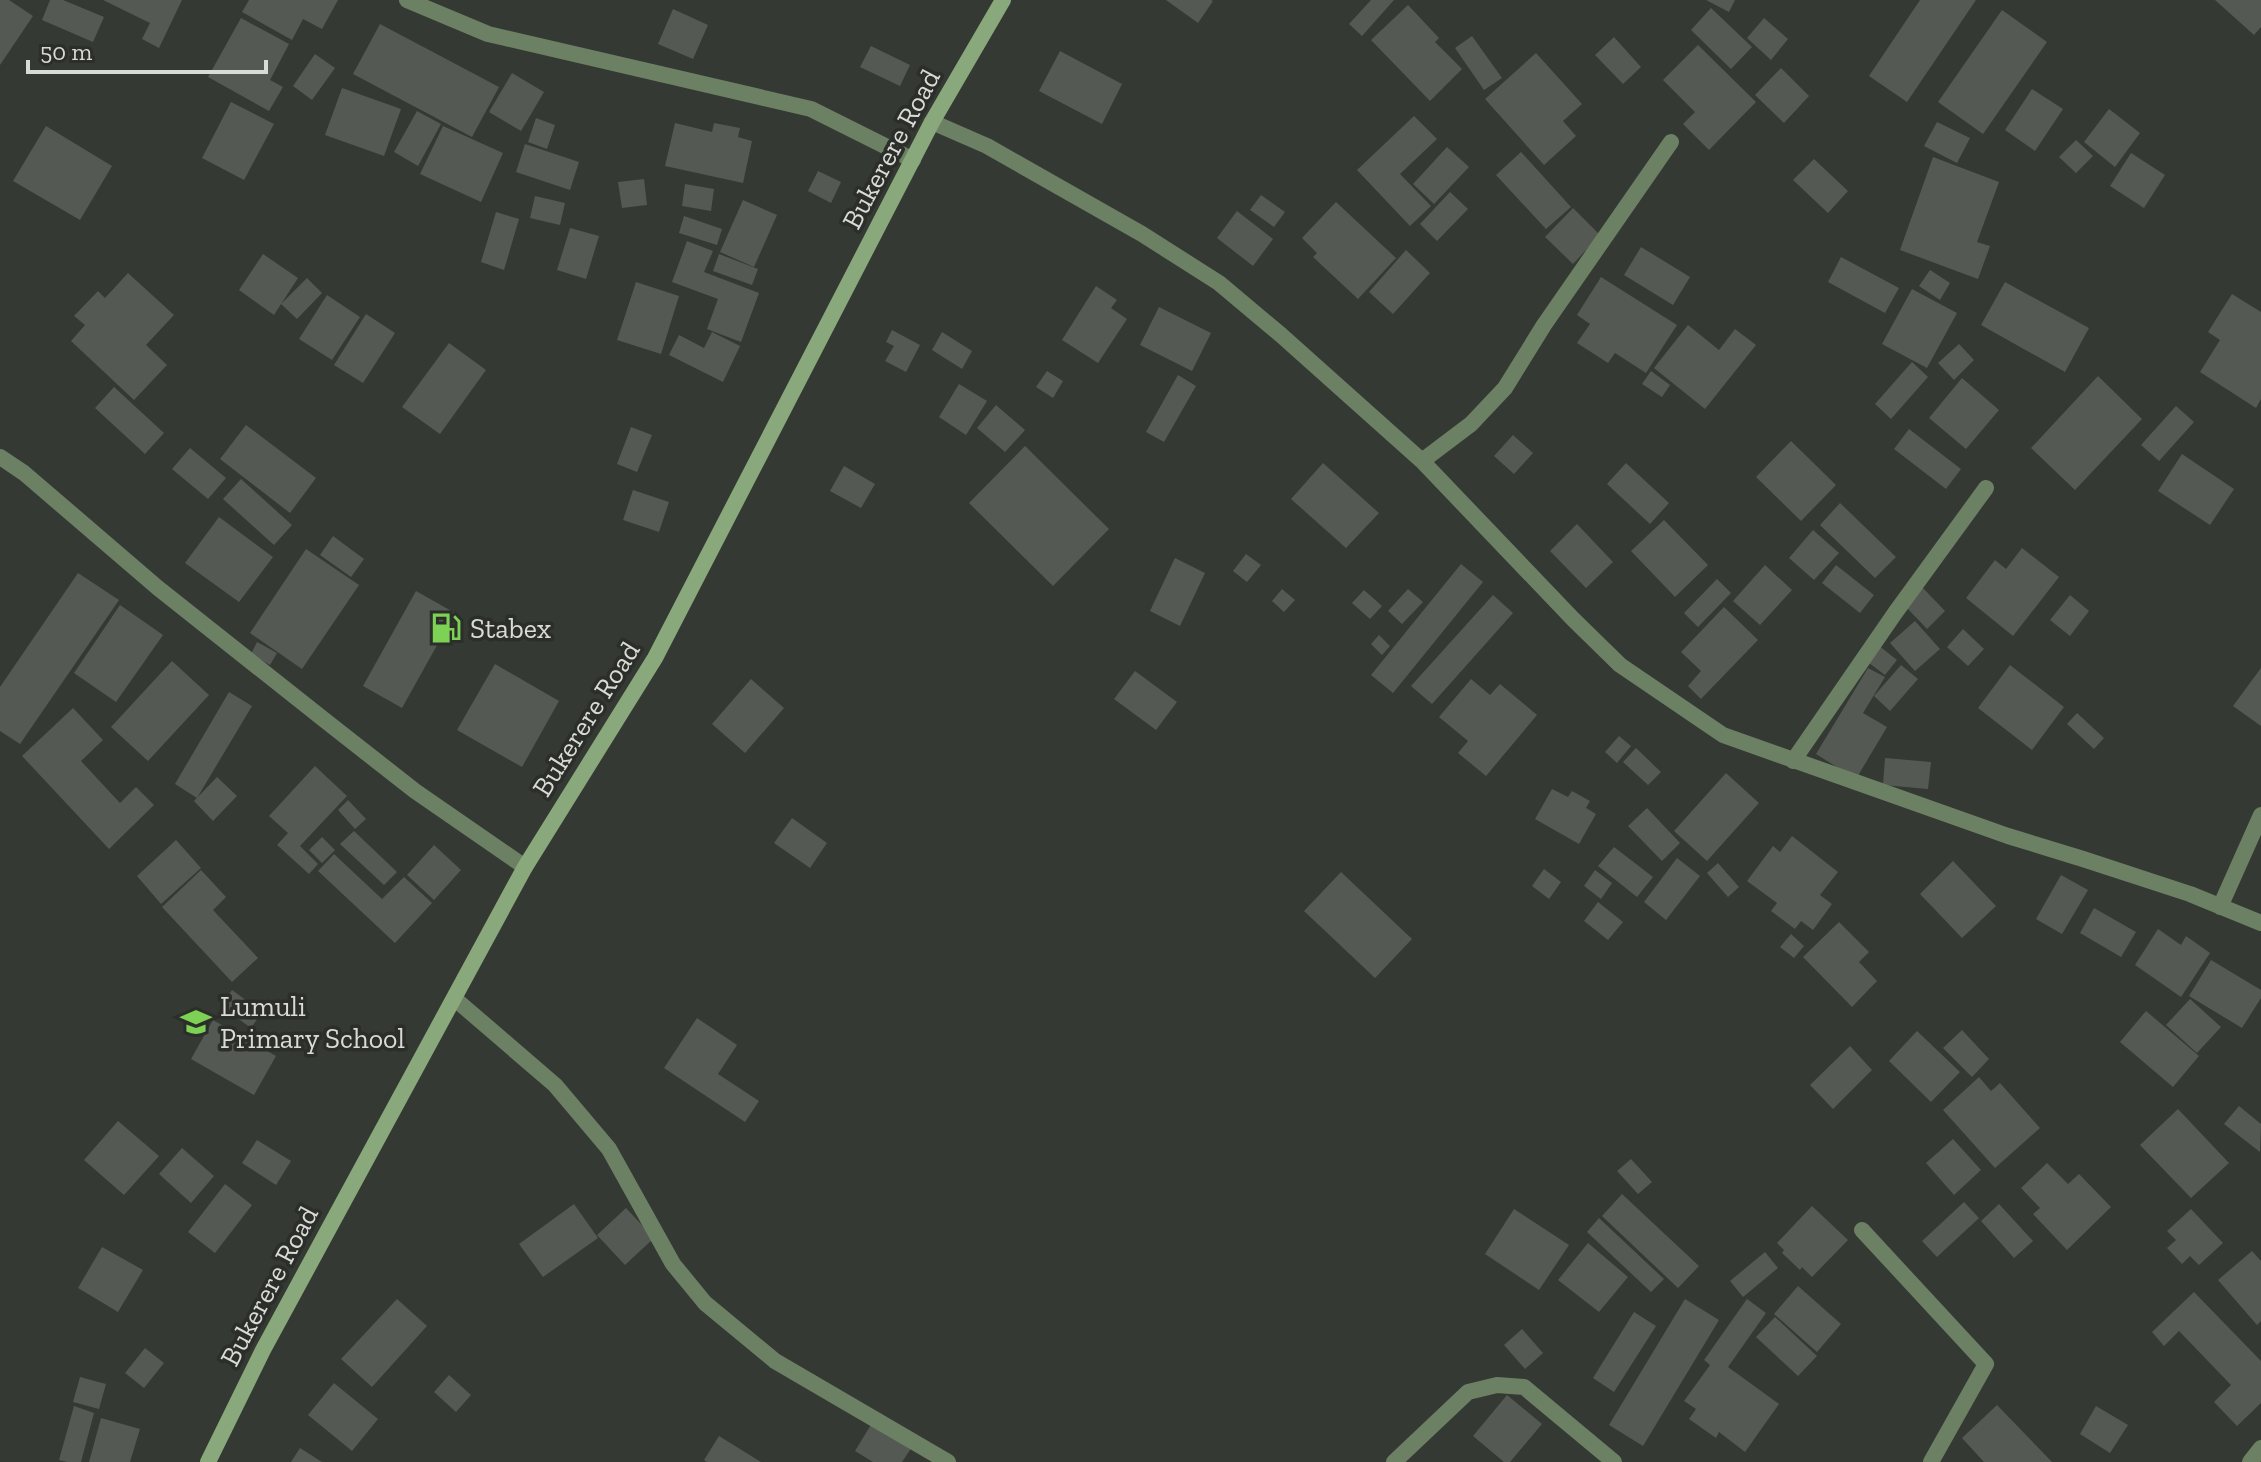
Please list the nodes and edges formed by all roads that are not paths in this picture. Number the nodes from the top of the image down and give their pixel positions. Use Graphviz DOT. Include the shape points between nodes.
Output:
graph roads {
  1 [pos="407,0"];
  2 [pos="1003,0"];
  3 [pos="932,122"];
  4 [pos="1671,142"];
  5 [pos="913,160"];
  6 [pos="0,457"];
  7 [pos="1422,461"];
  8 [pos="1986,488"];
  9 [pos="1793,761"];
  10 [pos="2261,815"];
  11 [pos="525,867"];
  12 [pos="2220,907"];
  13 [pos="2261,923"];
  14 [pos="455,999"];
  15 [pos="1862,1230"];
  16 [pos="2261,1448"];
  17 [pos="208,1462"];
  18 [pos="948,1462"];
  19 [pos="1394,1462"];
  20 [pos="1614,1462"];
  21 [pos="1931,1462"];
  22 [pos="2250,1462"];
  1 -- 5 [label="street" via="488,34 811,109"];
  2 -- 3 [label="main road, Bukerere Road"];
  3 -- 5 [label="main road, Bukerere Road"];
  3 -- 7 [label="street" via="987,146 1219,283"];
  4 -- 7 [label="street" via="1505,388 1471,424"];
  5 -- 11 [label="main road, Bukerere Road" via="655,658"];
  6 -- 11 [label="street" via="403,781"];
  7 -- 9 [label="street" via="1620,665 1723,735"];
  8 -- 9 [label="street"];
  9 -- 12 [label="street"];
  10 -- 12 [label="street"];
  11 -- 14 [label="main road, Bukerere Road"];
  12 -- 13 [label="street"];
  14 -- 17 [label="main road, Bukerere Road" via="263,1350"];
  14 -- 18 [label="street" via="555,1085 609,1149 673,1264 705,1303 775,1361"];
  15 -- 21 [label="street" via="1986,1364"];
  16 -- 22 [label="street"];
  19 -- 20 [label="street" via="1468,1392 1497,1385 1524,1387"];
}
